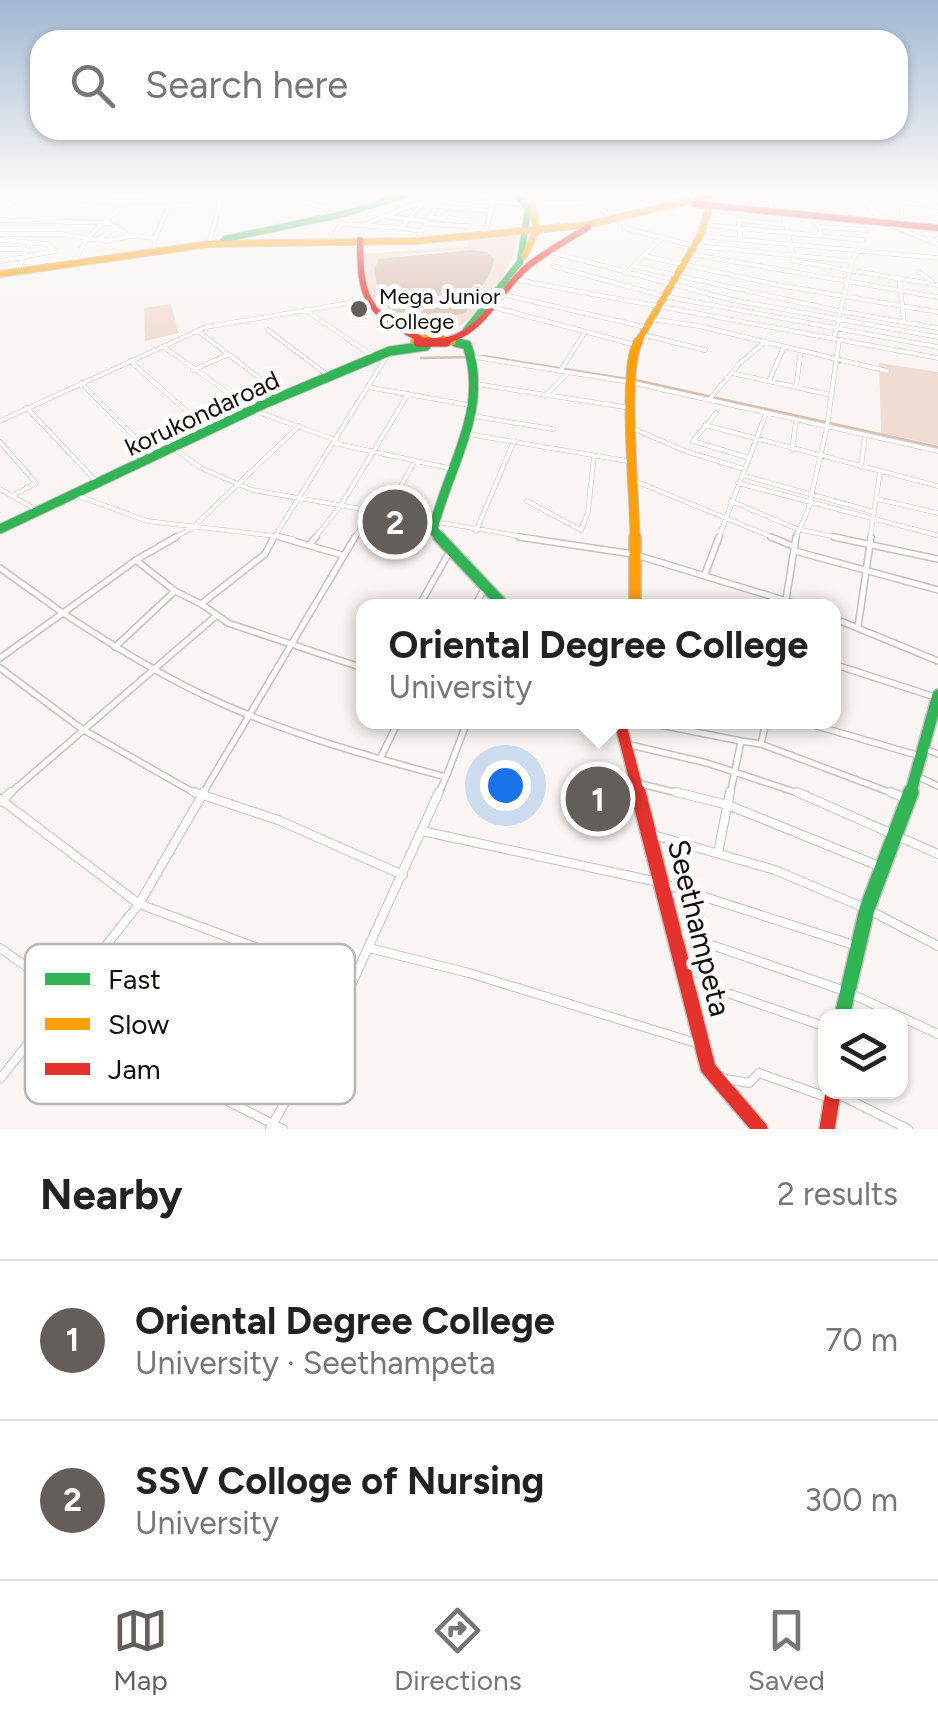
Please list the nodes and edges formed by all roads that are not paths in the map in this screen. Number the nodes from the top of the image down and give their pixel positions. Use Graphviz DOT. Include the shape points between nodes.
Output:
graph roads {
  1 [pos="0,248"];
  2 [pos="52,248"];
  3 [pos="81,248"];
  4 [pos="144,248"];
  5 [pos="144,248"];
  6 [pos="360,248"];
  7 [pos="526,248"];
  8 [pos="550,248"];
  9 [pos="556,248"];
  10 [pos="653,248"];
  11 [pos="683,248"];
  12 [pos="693,248"];
  13 [pos="703,248"];
  14 [pos="704,248"];
  15 [pos="722,248"];
  16 [pos="793,248"];
  17 [pos="828,248"];
  18 [pos="861,248"];
  19 [pos="24,249"];
  20 [pos="553,250"];
  21 [pos="859,251"];
  22 [pos="774,253"];
  23 [pos="793,254"];
  24 [pos="645,256"];
  25 [pos="938,258"];
  26 [pos="0,260"];
  27 [pos="75,260"];
  28 [pos="852,261"];
  29 [pos="20,262"];
  30 [pos="553,266"];
  31 [pos="634,266"];
  32 [pos="771,268"];
  33 [pos="851,270"];
  34 [pos="0,272"];
  35 [pos="919,272"];
  36 [pos="626,274"];
  37 [pos="899,278"];
  38 [pos="510,279"];
  39 [pos="673,280"];
  40 [pos="848,282"];
  41 [pos="936,285"];
  42 [pos="900,292"];
  43 [pos="500,293"];
  44 [pos="663,296"];
  45 [pos="843,297"];
  46 [pos="938,297"];
  47 [pos="361,301"];
  48 [pos="902,307"];
  49 [pos="496,308"];
  50 [pos="657,308"];
  51 [pos="305,310"];
  52 [pos="839,311"];
  53 [pos="936,312"];
  54 [pos="836,319"];
  55 [pos="904,322"];
  56 [pos="937,328"];
  57 [pos="835,329"];
  58 [pos="268,330"];
  59 [pos="898,330"];
  60 [pos="198,331"];
  61 [pos="643,331"];
  62 [pos="585,332"];
  63 [pos="938,337"];
  64 [pos="897,339"];
  65 [pos="452,340"];
  66 [pos="836,340"];
  67 [pos="422,342"];
  68 [pos="765,342"];
  69 [pos="785,346"];
  70 [pos="164,347"];
  71 [pos="938,347"];
  72 [pos="395,350"];
  73 [pos="704,350"];
  74 [pos="801,350"];
  75 [pos="897,351"];
  76 [pos="228,354"];
  77 [pos="475,357"];
  78 [pos="376,358"];
  79 [pos="835,358"];
  80 [pos="938,358"];
  81 [pos="130,361"];
  82 [pos="193,370"];
  83 [pos="562,370"];
  84 [pos="887,371"];
  85 [pos="570,372"];
  86 [pos="732,373"];
  87 [pos="330,376"];
  88 [pos="769,380"];
  89 [pos="629,382"];
  90 [pos="81,383"];
  91 [pos="476,384"];
  92 [pos="796,386"];
  93 [pos="368,387"];
  94 [pos="408,394"];
  95 [pos="832,395"];
  96 [pos="283,396"];
  97 [pos="545,396"];
  98 [pos="709,400"];
  99 [pos="27,408"];
  100 [pos="632,408"];
  101 [pos="252,410"];
  102 [pos="474,411"];
  103 [pos="716,413"];
  104 [pos="767,413"];
  105 [pos="796,420"];
  106 [pos="0,421"];
  107 [pos="705,425"];
  108 [pos="299,426"];
  109 [pos="827,427"];
  110 [pos="632,428"];
  111 [pos="553,429"];
  112 [pos="210,431"];
  113 [pos="468,434"];
  114 [pos="865,435"];
  115 [pos="756,441"];
  116 [pos="0,442"];
  117 [pos="335,442"];
  118 [pos="514,442"];
  119 [pos="172,448"];
  120 [pos="792,450"];
  121 [pos="938,452"];
  122 [pos="375,453"];
  123 [pos="594,455"];
  124 [pos="156,457"];
  125 [pos="820,457"];
  126 [pos="749,458"];
  127 [pos="415,462"];
  128 [pos="632,462"];
  129 [pos="861,467"];
  130 [pos="452,469"];
  131 [pos="743,472"];
  132 [pos="880,472"];
  133 [pos="635,481"];
  134 [pos="738,483"];
  135 [pos="99,484"];
  136 [pos="236,484"];
  137 [pos="938,486"];
  138 [pos="0,489"];
  139 [pos="76,495"];
  140 [pos="811,495"];
  141 [pos="12,496"];
  142 [pos="299,498"];
  143 [pos="877,500"];
  144 [pos="527,501"];
  145 [pos="731,501"];
  146 [pos="810,503"];
  147 [pos="341,505"];
  148 [pos="38,510"];
  149 [pos="372,510"];
  150 [pos="874,512"];
  151 [pos="938,513"];
  152 [pos="385,514"];
  153 [pos="725,516"];
  154 [pos="873,521"];
  155 [pos="432,524"];
  156 [pos="192,528"];
  157 [pos="0,529"];
  158 [pos="797,530"];
  159 [pos="476,531"];
  160 [pos="936,535"];
  161 [pos="276,536"];
  162 [pos="311,542"];
  163 [pos="868,546"];
  164 [pos="795,549"];
  165 [pos="450,551"];
  166 [pos="633,554"];
  167 [pos="343,555"];
  168 [pos="938,559"];
  169 [pos="136,560"];
  170 [pos="0,568"];
  171 [pos="863,571"];
  172 [pos="704,574"];
  173 [pos="485,587"];
  174 [pos="938,590"];
  175 [pos="175,591"];
  176 [pos="423,599"];
  177 [pos="479,599"];
  178 [pos="497,599"];
  179 [pos="635,599"];
  180 [pos="775,599"];
  181 [pos="787,599"];
  182 [pos="201,604"];
  183 [pos="63,613"];
  184 [pos="217,615"];
  185 [pos="841,621"];
  186 [pos="858,627"];
  187 [pos="289,644"];
  188 [pos="115,647"];
  189 [pos="0,658"];
  190 [pos="938,661"];
  191 [pos="356,666"];
  192 [pos="841,667"];
  193 [pos="0,668"];
  194 [pos="154,670"];
  195 [pos="938,697"];
  196 [pos="250,713"];
  197 [pos="935,721"];
  198 [pos="82,729"];
  199 [pos="395,729"];
  200 [pos="463,729"];
  201 [pos="622,729"];
  202 [pos="680,729"];
  203 [pos="764,729"];
  204 [pos="831,729"];
  205 [pos="741,741"];
  206 [pos="626,744"];
  207 [pos="760,744"];
  208 [pos="922,752"];
  209 [pos="938,754"];
  210 [pos="380,759"];
  211 [pos="735,771"];
  212 [pos="915,775"];
  213 [pos="446,777"];
  214 [pos="636,783"];
  215 [pos="938,786"];
  216 [pos="202,796"];
  217 [pos="908,799"];
  218 [pos="0,801"];
  219 [pos="728,805"];
  220 [pos="422,831"];
  221 [pos="896,833"];
  222 [pos="650,834"];
  223 [pos="718,853"];
  224 [pos="938,854"];
  225 [pos="882,867"];
  226 [pos="403,875"];
  227 [pos="658,882"];
  228 [pos="139,904"];
  229 [pos="867,909"];
  230 [pos="674,932"];
  231 [pos="107,944"];
  232 [pos="246,944"];
  233 [pos="857,946"];
  234 [pos="938,946"];
  235 [pos="0,948"];
  236 [pos="369,948"];
  237 [pos="25,966"];
  238 [pos="355,978"];
  239 [pos="687,978"];
  240 [pos="845,991"];
  241 [pos="843,1009"];
  242 [pos="818,1025"];
  243 [pos="938,1034"];
  244 [pos="702,1045"];
  245 [pos="25,1047"];
  246 [pos="711,1075"];
  247 [pos="0,1079"];
  248 [pos="818,1089"];
  249 [pos="832,1099"];
  250 [pos="844,1099"];
  251 [pos="231,1104"];
  252 [pos="288,1104"];
  253 [pos="276,1127"];
  254 [pos="760,1129"];
  255 [pos="828,1129"];
  256 [pos="908,1129"];
  1 -- 19 [label="street"];
  2 -- 29 [label="street" via="56,251"];
  3 -- 27 [label="street"];
  4 -- 27 [label="main road"];
  5 -- 34 [label="main road"];
  6 -- 47 [label="main road"];
  7 -- 38 [label="main road"];
  8 -- 20 [label="main road"];
  9 -- 20 [label="main road"];
  10 -- 24 [label="street"];
  11 -- 24 [label="street"];
  12 -- 39 [label="main road"];
  13 -- 45 [label="street"];
  14 -- 32 [label="street"];
  15 -- 22 [label="street"];
  16 -- 23 [label="street"];
  17 -- 21 [label="street"];
  18 -- 21 [label="street"];
  19 -- 29 [label="street"];
  20 -- 36 [label="street"];
  20 -- 38 [label="main road"];
  21 -- 25 [label="street"];
  21 -- 28 [label="street"];
  22 -- 23 [label="street"];
  22 -- 32 [label="street"];
  23 -- 28 [label="street"];
  23 -- 33 [label="street" via="796,262"];
  24 -- 31 [label="street"];
  26 -- 29 [label="street"];
  27 -- 29 [label="main road"];
  28 -- 33 [label="street"];
  29 -- 34 [label="main road"];
  30 -- 44 [label="street"];
  31 -- 36 [label="street"];
  31 -- 39 [label="street"];
  32 -- 40 [label="street"];
  33 -- 37 [label="street"];
  33 -- 40 [label="street"];
  35 -- 41 [label="street"];
  36 -- 39 [label="street"];
  37 -- 41 [label="street"];
  37 -- 42 [label="street"];
  38 -- 43 [label="main road"];
  38 -- 50 [label="street"];
  39 -- 44 [label="main road"];
  39 -- 52 [label="street"];
  39 -- 54 [label="street"];
  40 -- 42 [label="street"];
  40 -- 45 [label="street"];
  42 -- 46 [label="street"];
  42 -- 48 [label="street"];
  43 -- 49 [label="main road"];
  43 -- 61 [label="street"];
  43 -- 65 [label="main road"];
  44 -- 50 [label="main road"];
  44 -- 57 [label="street"];
  45 -- 48 [label="street"];
  45 -- 52 [label="street"];
  47 -- 51 [label="street"];
  47 -- 67 [label="main road"];
  48 -- 53 [label="street"];
  48 -- 55 [label="street"];
  49 -- 62 [label="street"];
  49 -- 65 [label="main road" via="483,324"];
  50 -- 61 [label="main road"];
  50 -- 66 [label="street"];
  51 -- 60 [label="street"];
  51 -- 78 [label="street"];
  52 -- 54 [label="street"];
  52 -- 55 [label="street"];
  53 -- 56 [label="street"];
  54 -- 57 [label="street"];
  54 -- 59 [label="street"];
  55 -- 56 [label="street"];
  57 -- 64 [label="street"];
  57 -- 66 [label="street"];
  58 -- 87 [label="street"];
  59 -- 63 [label="street"];
  59 -- 64 [label="street"];
  60 -- 70 [label="street"];
  60 -- 76 [label="street"];
  61 -- 62 [label="street"];
  61 -- 68 [label="street"];
  61 -- 73 [label="street"];
  61 -- 89 [label="main road"];
  62 -- 83 [label="street"];
  64 -- 71 [label="street"];
  64 -- 75 [label="street"];
  65 -- 67 [label="main road, korukondaroad"];
  65 -- 77 [label="main road"];
  66 -- 75 [label="street"];
  66 -- 79 [label="street"];
  67 -- 72 [label="main road, korukondaroad"];
  68 -- 69 [label="street"];
  68 -- 86 [label="street"];
  69 -- 74 [label="street"];
  69 -- 88 [label="street"];
  70 -- 81 [label="street"];
  70 -- 82 [label="street"];
  72 -- 78 [label="main road, korukondaroad"];
  72 -- 93 [label="street"];
  74 -- 79 [label="street"];
  74 -- 92 [label="street"];
  75 -- 80 [label="street"];
  76 -- 82 [label="street"];
  76 -- 96 [label="street"];
  77 -- 83 [label="street"];
  77 -- 91 [label="main road"];
  78 -- 87 [label="main road, korukondaroad"];
  79 -- 84 [label="street"];
  79 -- 95 [label="street"];
  81 -- 90 [label="street"];
  81 -- 112 [label="street"];
  82 -- 101 [label="street"];
  83 -- 85 [label="street"];
  85 -- 89 [label="street"];
  85 -- 97 [label="street"];
  86 -- 88 [label="street"];
  86 -- 98 [label="street"];
  87 -- 96 [label="main road, korukondaroad"];
  88 -- 92 [label="street"];
  89 -- 98 [label="street"];
  89 -- 100 [label="main road"];
  90 -- 99 [label="street"];
  90 -- 124 [label="street"];
  91 -- 97 [label="street"];
  91 -- 102 [label="main road"];
  92 -- 95 [label="street"];
  93 -- 94 [label="street"];
  93 -- 117 [label="street"];
  94 -- 102 [label="street"];
  94 -- 122 [label="street"];
  95 -- 109 [label="street"];
  96 -- 101 [label="main road, korukondaroad"];
  97 -- 100 [label="street"];
  98 -- 104 [label="street"];
  99 -- 106 [label="street"];
  99 -- 135 [label="street"];
  100 -- 110 [label="main road"];
  101 -- 108 [label="street"];
  101 -- 112 [label="main road, korukondaroad"];
  102 -- 111 [label="street"];
  102 -- 113 [label="main road"];
  103 -- 107 [label="street"];
  104 -- 105 [label="street"];
  104 -- 115 [label="street"];
  105 -- 109 [label="street"];
  105 -- 120 [label="street"];
  107 -- 115 [label="street"];
  107 -- 126 [label="street" via="693,441"];
  108 -- 117 [label="street"];
  108 -- 136 [label="street"];
  109 -- 114 [label="street"];
  109 -- 125 [label="street"];
  110 -- 128 [label="main road"];
  110 -- 131 [label="street"];
  112 -- 119 [label="main road, korukondaroad"];
  113 -- 118 [label="street"];
  113 -- 130 [label="main road"];
  114 -- 121 [label="street"];
  114 -- 129 [label="street"];
  115 -- 120 [label="street"];
  115 -- 126 [label="street"];
  116 -- 141 [label="street" via="36,483"];
  117 -- 122 [label="street"];
  117 -- 142 [label="street"];
  118 -- 123 [label="street"];
  118 -- 159 [label="street"];
  119 -- 124 [label="main road, korukondaroad"];
  119 -- 136 [label="street"];
  120 -- 125 [label="street"];
  122 -- 127 [label="street"];
  122 -- 147 [label="street"];
  123 -- 128 [label="street"];
  123 -- 144 [label="street" via="581,530"];
  124 -- 135 [label="main road, korukondaroad"];
  125 -- 129 [label="street"];
  125 -- 140 [label="street"];
  126 -- 131 [label="street"];
  127 -- 130 [label="street"];
  127 -- 152 [label="street"];
  128 -- 133 [label="main road"];
  129 -- 132 [label="street"];
  130 -- 155 [label="main road"];
  131 -- 134 [label="street"];
  131 -- 140 [label="street"];
  132 -- 137 [label="street"];
  132 -- 143 [label="street"];
  133 -- 153 [label="street"];
  133 -- 166 [label="main road"];
  134 -- 145 [label="street"];
  134 -- 146 [label="street"];
  135 -- 139 [label="main road, korukondaroad"];
  136 -- 142 [label="street"];
  136 -- 156 [label="street"];
  138 -- 141 [label="street"];
  139 -- 148 [label="main road, korukondaroad"];
  139 -- 156 [label="street" via="118,514"];
  140 -- 146 [label="street"];
  140 -- 150 [label="street"];
  141 -- 148 [label="street"];
  142 -- 147 [label="street"];
  142 -- 161 [label="street"];
  143 -- 150 [label="street"];
  143 -- 151 [label="street"];
  145 -- 153 [label="street"];
  145 -- 158 [label="street"];
  146 -- 154 [label="street"];
  146 -- 158 [label="street"];
  147 -- 149 [label="street"];
  147 -- 162 [label="street"];
  148 -- 157 [label="main road, korukondaroad"];
  149 -- 152 [label="street"];
  149 -- 167 [label="street"];
  150 -- 154 [label="street"];
  152 -- 155 [label="street"];
  153 -- 164 [label="street"];
  153 -- 172 [label="street"];
  154 -- 160 [label="street"];
  154 -- 163 [label="street"];
  155 -- 159 [label="street"];
  155 -- 165 [label="main road"];
  156 -- 161 [label="street"];
  156 -- 169 [label="street"];
  158 -- 163 [label="street"];
  158 -- 164 [label="street"];
  159 -- 166 [label="street"];
  161 -- 162 [label="street"];
  161 -- 182 [label="street" via="265,554"];
  162 -- 167 [label="street"];
  163 -- 168 [label="street"];
  163 -- 171 [label="street"];
  164 -- 171 [label="street"];
  164 -- 181 [label="street"];
  165 -- 173 [label="main road"];
  165 -- 176 [label="street"];
  166 -- 172 [label="street"];
  166 -- 179 [label="main road"];
  167 -- 187 [label="street"];
  169 -- 175 [label="street"];
  169 -- 183 [label="street"];
  170 -- 183 [label="street"];
  171 -- 174 [label="street"];
  171 -- 186 [label="street"];
  172 -- 180 [label="street"];
  173 -- 177 [label="street"];
  173 -- 178 [label="main road"];
  175 -- 182 [label="street"];
  175 -- 188 [label="street"];
  182 -- 184 [label="street"];
  183 -- 188 [label="street"];
  183 -- 189 [label="street"];
  184 -- 187 [label="street"];
  184 -- 194 [label="street"];
  185 -- 186 [label="street"];
  186 -- 190 [label="street"];
  187 -- 191 [label="street"];
  187 -- 196 [label="street"];
  188 -- 194 [label="street"];
  192 -- 195 [label="street"];
  193 -- 198 [label="street"];
  194 -- 196 [label="street"];
  194 -- 198 [label="street"];
  195 -- 197 [label="main road"];
  196 -- 210 [label="street"];
  196 -- 216 [label="street"];
  197 -- 208 [label="main road"];
  198 -- 216 [label="street"];
  198 -- 218 [label="street"];
  199 -- 210 [label="street"];
  200 -- 213 [label="street"];
  201 -- 206 [label="main road, Seethampeta"];
  202 -- 205 [label="street"];
  203 -- 207 [label="street"];
  204 -- 208 [label="street"];
  205 -- 207 [label="street"];
  205 -- 211 [label="street"];
  206 -- 211 [label="street"];
  206 -- 214 [label="main road, Seethampeta"];
  207 -- 217 [label="street"];
  208 -- 209 [label="street"];
  208 -- 212 [label="main road"];
  210 -- 213 [label="street"];
  211 -- 219 [label="street"];
  211 -- 221 [label="street"];
  212 -- 215 [label="street"];
  212 -- 217 [label="main road"];
  213 -- 220 [label="street"];
  214 -- 219 [label="street"];
  214 -- 222 [label="main road, Seethampeta"];
  216 -- 226 [label="street" via="278,820"];
  216 -- 228 [label="street"];
  217 -- 221 [label="main road"];
  218 -- 228 [label="street"];
  219 -- 223 [label="street"];
  219 -- 225 [label="street"];
  220 -- 226 [label="street"];
  220 -- 227 [label="street"];
  221 -- 224 [label="street"];
  221 -- 225 [label="main road"];
  222 -- 223 [label="street"];
  222 -- 227 [label="main road, Seethampeta"];
  223 -- 229 [label="street"];
  225 -- 229 [label="main road"];
  226 -- 236 [label="street"];
  227 -- 230 [label="main road, Seethampeta"];
  227 -- 233 [label="street"];
  228 -- 231 [label="street"];
  228 -- 232 [label="street"];
  229 -- 233 [label="main road"];
  229 -- 234 [label="street"];
  230 -- 239 [label="main road, Seethampeta"];
  230 -- 240 [label="street"];
  233 -- 240 [label="main road"];
  235 -- 237 [label="street"];
  236 -- 238 [label="street"];
  236 -- 244 [label="street"];
  239 -- 242 [label="street"];
  239 -- 244 [label="main road, Seethampeta"];
  240 -- 241 [label="main road"];
  240 -- 243 [label="street"];
  244 -- 246 [label="main road, Seethampeta"];
  245 -- 247 [label="street"];
  246 -- 248 [label="street" via="749,1083 760,1072"];
  246 -- 254 [label="main road, Seethampeta"];
  249 -- 255 [label="main road"];
  250 -- 256 [label="street"];
  251 -- 253 [label="street"];
  252 -- 253 [label="street"];
}
